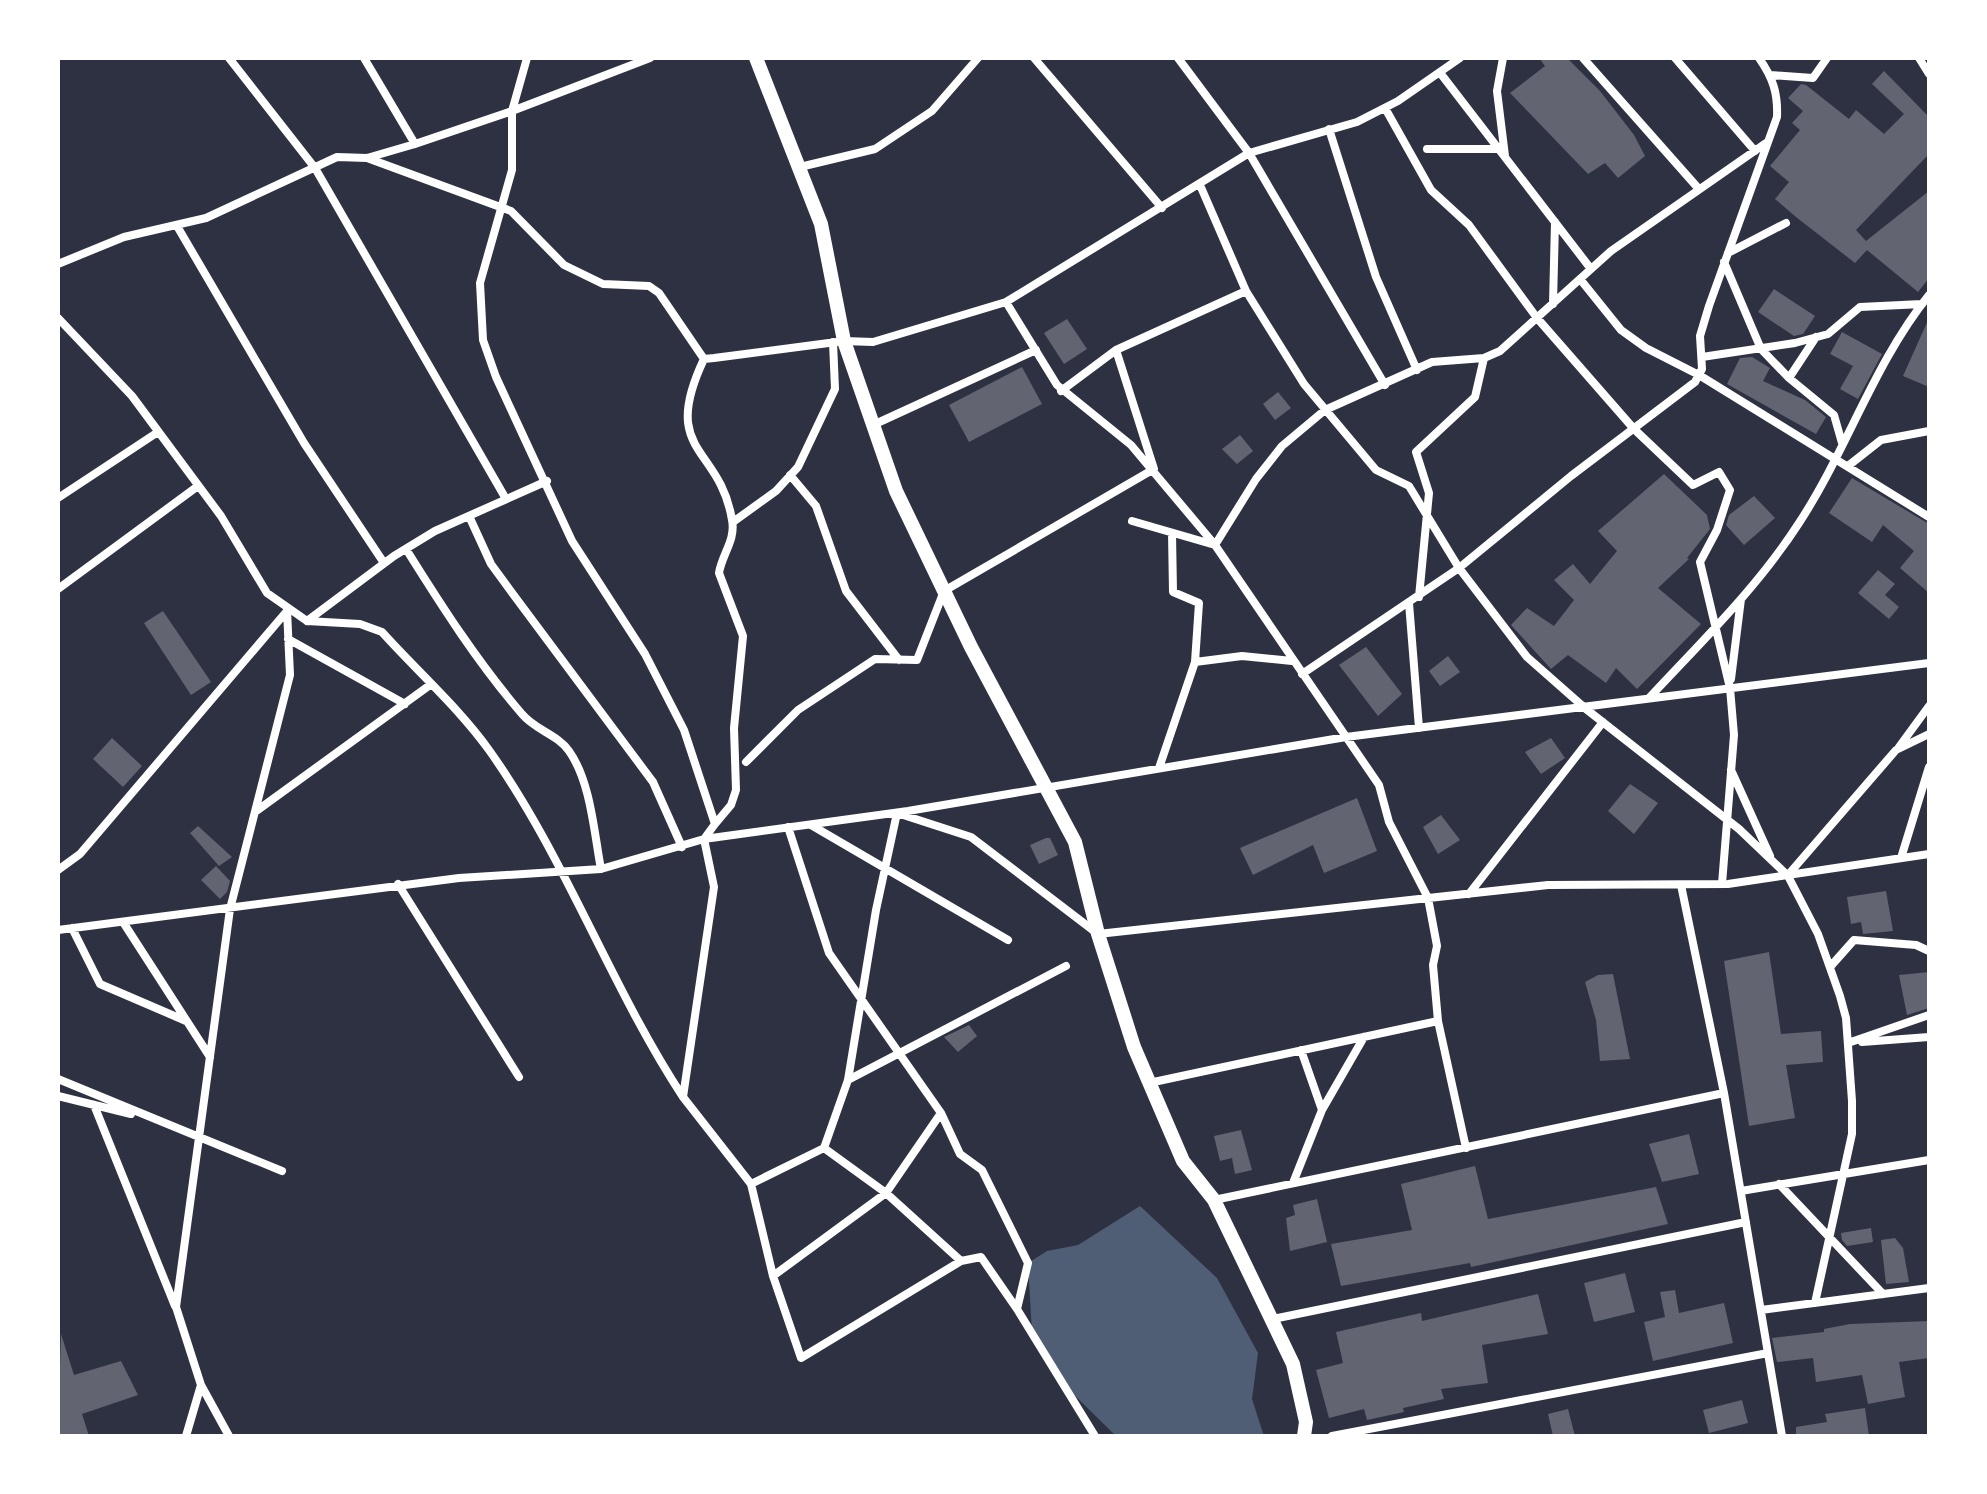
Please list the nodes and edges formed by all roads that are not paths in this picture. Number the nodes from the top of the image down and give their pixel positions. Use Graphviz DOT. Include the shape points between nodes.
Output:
graph roads {
  1 [pos="229,58"];
  2 [pos="364,58"];
  3 [pos="527,58"];
  4 [pos="650,58"];
  5 [pos="756,58"];
  6 [pos="978,58"];
  7 [pos="1034,58"];
  8 [pos="1178,58"];
  9 [pos="1460,58"];
  10 [pos="1503,58"];
  11 [pos="1583,58"];
  12 [pos="1675,58"];
  13 [pos="1759,58"];
  14 [pos="1827,58"];
  15 [pos="1919,58"];
  16 [pos="1441,74"];
  17 [pos="1929,74"];
  18 [pos="1771,75"];
  19 [pos="1385,108"];
  20 [pos="512,111"];
  21 [pos="1329,129"];
  22 [pos="1767,143"];
  23 [pos="415,144"];
  24 [pos="1427,149"];
  25 [pos="1499,149"];
  26 [pos="1755,151"];
  27 [pos="1249,153"];
  28 [pos="1505,157"];
  29 [pos="367,158"];
  30 [pos="800,167"];
  31 [pos="315,168"];
  32 [pos="1200,185"];
  33 [pos="1698,188"];
  34 [pos="500,206"];
  35 [pos="1162,208"];
  36 [pos="1555,222"];
  37 [pos="1786,223"];
  38 [pos="177,226"];
  39 [pos="1726,258"];
  40 [pos="58,264"];
  41 [pos="1591,269"];
  42 [pos="1580,279"];
  43 [pos="1246,291"];
  44 [pos="1929,295"];
  45 [pos="1006,302"];
  46 [pos="1553,304"];
  47 [pos="1922,304"];
  48 [pos="58,318"];
  49 [pos="1537,318"];
  50 [pos="1816,337"];
  51 [pos="838,342"];
  52 [pos="1761,349"];
  53 [pos="1036,350"];
  54 [pos="1116,350"];
  55 [pos="1702,357"];
  56 [pos="1484,358"];
  57 [pos="704,359"];
  58 [pos="1417,370"];
  59 [pos="1699,375"];
  60 [pos="1789,378"];
  61 [pos="1385,385"];
  62 [pos="1061,391"];
  63 [pos="1325,410"];
  64 [pos="873,425"];
  65 [pos="1634,429"];
  66 [pos="1929,431"];
  67 [pos="158,432"];
  68 [pos="1842,444"];
  69 [pos="1835,458"];
  70 [pos="1848,466"];
  71 [pos="1154,469"];
  72 [pos="790,475"];
  73 [pos="547,481"];
  74 [pos="198,486"];
  75 [pos="58,498"];
  76 [pos="506,499"];
  77 [pos="1427,515"];
  78 [pos="469,516"];
  79 [pos="1929,517"];
  80 [pos="1132,521"];
  81 [pos="733,522"];
  82 [pos="1172,533"];
  83 [pos="1215,545"];
  84 [pos="406,549"];
  85 [pos="384,563"];
  86 [pos="1459,568"];
  87 [pos="58,589"];
  88 [pos="944,591"];
  89 [pos="1419,597"];
  90 [pos="1741,599"];
  91 [pos="1409,603"];
  92 [pos="287,610"];
  93 [pos="307,621"];
  94 [pos="1716,626"];
  95 [pos="288,639"];
  96 [pos="899,660"];
  97 [pos="1292,661"];
  98 [pos="1195,662"];
  99 [pos="1929,663"];
  100 [pos="1302,674"];
  101 [pos="430,685"];
  102 [pos="1730,688"];
  103 [pos="1649,698"];
  104 [pos="405,704"];
  105 [pos="1929,706"];
  106 [pos="1583,707"];
  107 [pos="1603,722"];
  108 [pos="1419,728"];
  109 [pos="1929,734"];
  110 [pos="1346,737"];
  111 [pos="1896,750"];
  112 [pos="746,762"];
  113 [pos="1929,767"];
  114 [pos="1159,768"];
  115 [pos="1731,769"];
  116 [pos="1046,787"];
  117 [pos="254,813"];
  118 [pos="897,813"];
  119 [pos="1727,819"];
  120 [pos="715,824"];
  121 [pos="810,825"];
  122 [pos="788,827"];
  123 [pos="704,839"];
  124 [pos="682,847"];
  125 [pos="1929,854"];
  126 [pos="1901,858"];
  127 [pos="1772,861"];
  128 [pos="885,868"];
  129 [pos="601,869"];
  130 [pos="58,870"];
  131 [pos="561,874"];
  132 [pos="1788,876"];
  133 [pos="1722,884"];
  134 [pos="398,885"];
  135 [pos="1681,885"];
  136 [pos="1469,894"];
  137 [pos="1428,898"];
  138 [pos="230,909"];
  139 [pos="123,922"];
  140 [pos="72,928"];
  141 [pos="58,930"];
  142 [pos="1098,934"];
  143 [pos="1008,940"];
  144 [pos="1929,951"];
  145 [pos="1066,966"];
  146 [pos="1830,967"];
  147 [pos="861,1000"];
  148 [pos="1929,1015"];
  149 [pos="187,1021"];
  150 [pos="1438,1021"];
  151 [pos="1364,1037"];
  152 [pos="1929,1037"];
  153 [pos="1848,1043"];
  154 [pos="1301,1050"];
  155 [pos="898,1054"];
  156 [pos="210,1058"];
  157 [pos="519,1077"];
  158 [pos="58,1079"];
  159 [pos="848,1080"];
  160 [pos="1148,1083"];
  161 [pos="1724,1093"];
  162 [pos="58,1096"];
  163 [pos="683,1097"];
  164 [pos="94,1105"];
  165 [pos="1322,1110"];
  166 [pos="941,1113"];
  167 [pos="159,1121"];
  168 [pos="200,1138"];
  169 [pos="824,1148"];
  170 [pos="1466,1148"];
  171 [pos="1929,1160"];
  172 [pos="282,1171"];
  173 [pos="1844,1173"];
  174 [pos="1293,1183"];
  175 [pos="751,1184"];
  176 [pos="1779,1184"];
  177 [pos="1741,1191"];
  178 [pos="886,1193"];
  179 [pos="1214,1200"];
  180 [pos="1746,1222"];
  181 [pos="961,1261"];
  182 [pos="773,1276"];
  183 [pos="1929,1288"];
  184 [pos="1883,1294"];
  185 [pos="1815,1303"];
  186 [pos="176,1307"];
  187 [pos="1017,1309"];
  188 [pos="1761,1310"];
  189 [pos="1273,1319"];
  190 [pos="1768,1353"];
  191 [pos="201,1385"];
  192 [pos="186,1436"];
  193 [pos="229,1436"];
  194 [pos="1095,1436"];
  195 [pos="1304,1436"];
  196 [pos="1332,1436"];
  197 [pos="1782,1436"];
  1 -- 31 [label="street"];
  2 -- 23 [label="street"];
  3 -- 20 [label="street"];
  4 -- 20 [label="street"];
  5 -- 30 [label="street"];
  6 -- 30 [label="street" via="932,111 875,149"];
  7 -- 35 [label="street"];
  8 -- 27 [label="street"];
  9 -- 16 [label="street"];
  10 -- 28 [label="street" via="1497,91"];
  11 -- 33 [label="street"];
  12 -- 26 [label="street"];
  13 -- 18 [label="street"];
  14 -- 18 [label="street" via="1813,78"];
  15 -- 17 [label="street"];
  16 -- 19 [label="street"];
  16 -- 25 [label="street"];
  18 -- 22 [label="street" via="1777,117"];
  19 -- 21 [label="street"];
  19 -- 49 [label="street" via="1431,190 1469,225"];
  20 -- 23 [label="street"];
  20 -- 34 [label="street" via="512,170"];
  21 -- 27 [label="street"];
  21 -- 58 [label="street" via="1376,277"];
  22 -- 26 [label="street"];
  22 -- 39 [label="street"];
  23 -- 29 [label="street"];
  24 -- 25 [label="street"];
  25 -- 28 [label="street"];
  26 -- 33 [label="street"];
  27 -- 32 [label="street"];
  27 -- 61 [label="street"];
  28 -- 36 [label="street"];
  29 -- 31 [label="street" via="337,157"];
  29 -- 34 [label="street"];
  30 -- 51 [label="street" via="821,224"];
  31 -- 38 [label="street"];
  31 -- 76 [label="street"];
  32 -- 35 [label="street"];
  32 -- 43 [label="street"];
  33 -- 41 [label="street"];
  34 -- 57 [label="street" via="564,265 603,284 649,286 659,293"];
  34 -- 73 [label="street" via="480,283 483,340"];
  35 -- 45 [label="street"];
  36 -- 41 [label="street"];
  36 -- 46 [label="street"];
  37 -- 39 [label="street"];
  38 -- 40 [label="street" via="124,237"];
  38 -- 85 [label="street" via="304,443"];
  39 -- 52 [label="street"];
  39 -- 55 [label="street" via="1700,336"];
  41 -- 42 [label="street"];
  42 -- 46 [label="street"];
  42 -- 59 [label="street" via="1621,330"];
  43 -- 54 [label="street"];
  43 -- 63 [label="street"];
  44 -- 47 [label="street"];
  45 -- 51 [label="street" via="873,342"];
  45 -- 53 [label="street"];
  46 -- 49 [label="street"];
  47 -- 50 [label="street" via="1860,307 1828,334"];
  47 -- 68 [label="street"];
  48 -- 67 [label="street" via="132,396"];
  49 -- 56 [label="street" via="1500,351"];
  49 -- 65 [label="street"];
  50 -- 52 [label="street"];
  50 -- 60 [label="street"];
  51 -- 57 [label="street"];
  51 -- 64 [label="street"];
  51 -- 72 [label="street" via="835,389"];
  52 -- 55 [label="street"];
  52 -- 60 [label="street"];
  53 -- 62 [label="street"];
  53 -- 64 [label="street"];
  54 -- 62 [label="street"];
  54 -- 71 [label="street"];
  55 -- 59 [label="street"];
  56 -- 58 [label="street" via="1432,362"];
  56 -- 77 [label="street" via="1475,397 1416,452 1429,493"];
  57 -- 81 [label="street" via="687,404 689,430 721,487"];
  58 -- 61 [label="street"];
  59 -- 65 [label="street"];
  59 -- 69 [label="street"];
  60 -- 68 [label="street" via="1834,415"];
  61 -- 63 [label="street"];
  62 -- 71 [label="street" via="1120,435"];
  63 -- 77 [label="street" via="1376,470 1409,486"];
  63 -- 83 [label="street" via="1282,446"];
  64 -- 88 [label="street" via="896,491"];
  65 -- 86 [label="street"];
  65 -- 94 [label="street" via="1693,485 1719,472 1730,490 1700,562"];
  66 -- 70 [label="street" via="1881,440"];
  67 -- 74 [label="street"];
  67 -- 75 [label="street"];
  68 -- 69 [label="street"];
  69 -- 70 [label="street"];
  69 -- 90 [label="street" via="1800,522"];
  70 -- 79 [label="street"];
  71 -- 83 [label="street"];
  71 -- 88 [label="street"];
  72 -- 81 [label="street"];
  72 -- 96 [label="street" via="816,506 846,591"];
  73 -- 76 [label="street"];
  73 -- 120 [label="street" via="572,541 645,654 684,730"];
  74 -- 87 [label="street"];
  74 -- 92 [label="street" via="267,593"];
  76 -- 78 [label="street"];
  77 -- 86 [label="street"];
  77 -- 89 [label="street"];
  78 -- 84 [label="street"];
  78 -- 124 [label="street" via="491,564 653,782"];
  80 -- 82 [label="street"];
  81 -- 120 [label="street" via="732,541 719,573 743,636 734,728 736,790"];
  82 -- 83 [label="street"];
  82 -- 98 [label="street" via="1173,592 1199,603"];
  83 -- 97 [label="street"];
  84 -- 85 [label="street"];
  84 -- 129 [label="street" via="517,709 569,751 580,776"];
  85 -- 93 [label="street"];
  86 -- 89 [label="street"];
  86 -- 106 [label="street" via="1527,657"];
  88 -- 96 [label="street" via="917,660"];
  88 -- 116 [label="street"];
  89 -- 91 [label="street"];
  90 -- 94 [label="street"];
  90 -- 102 [label="street"];
  91 -- 100 [label="street"];
  91 -- 108 [label="street"];
  92 -- 93 [label="street"];
  92 -- 95 [label="street"];
  92 -- 130 [label="street" via="80,854"];
  93 -- 101 [label="street" via="382,632"];
  94 -- 102 [label="street"];
  94 -- 103 [label="street"];
  95 -- 104 [label="street"];
  95 -- 117 [label="street" via="290,675"];
  96 -- 112 [label="street" via="875,659 798,710"];
  97 -- 98 [label="street" via="1242,656"];
  97 -- 100 [label="street"];
  98 -- 114 [label="street"];
  99 -- 102 [label="street"];
  100 -- 110 [label="street"];
  101 -- 104 [label="street"];
  101 -- 131 [label="street" via="488,748"];
  102 -- 103 [label="street"];
  102 -- 115 [label="street"];
  103 -- 106 [label="street"];
  104 -- 117 [label="street"];
  105 -- 111 [label="street"];
  106 -- 107 [label="street"];
  106 -- 108 [label="street"];
  107 -- 119 [label="street"];
  107 -- 136 [label="street"];
  108 -- 110 [label="street"];
  109 -- 111 [label="street"];
  110 -- 114 [label="street"];
  110 -- 137 [label="street" via="1379,785 1389,822"];
  111 -- 132 [label="street"];
  113 -- 126 [label="street"];
  114 -- 116 [label="street"];
  115 -- 119 [label="street"];
  115 -- 127 [label="street"];
  116 -- 118 [label="street"];
  116 -- 142 [label="street" via="1075,842"];
  117 -- 138 [label="street"];
  118 -- 121 [label="street"];
  118 -- 128 [label="street"];
  118 -- 142 [label="street" via="971,837"];
  119 -- 127 [label="street"];
  119 -- 133 [label="street"];
  120 -- 123 [label="street"];
  121 -- 122 [label="street"];
  121 -- 128 [label="street"];
  122 -- 123 [label="street"];
  122 -- 147 [label="street" via="829,953"];
  123 -- 124 [label="street"];
  123 -- 163 [label="street" via="714,887"];
  124 -- 129 [label="street"];
  125 -- 126 [label="street"];
  126 -- 132 [label="street"];
  127 -- 132 [label="street"];
  128 -- 143 [label="street"];
  128 -- 147 [label="street"];
  129 -- 131 [label="street"];
  131 -- 134 [label="street"];
  131 -- 163 [label="street" via="647,1043"];
  132 -- 133 [label="street"];
  132 -- 146 [label="street"];
  133 -- 135 [label="street"];
  134 -- 138 [label="street"];
  134 -- 157 [label="street"];
  135 -- 136 [label="street" via="1548,885"];
  135 -- 161 [label="street"];
  136 -- 137 [label="street"];
  137 -- 142 [label="street"];
  137 -- 150 [label="street" via="1437,946 1433,965"];
  138 -- 139 [label="street"];
  138 -- 156 [label="street"];
  139 -- 140 [label="street"];
  139 -- 149 [label="street"];
  140 -- 141 [label="street"];
  140 -- 149 [label="street" via="100,984"];
  142 -- 160 [label="street"];
  144 -- 146 [label="street" via="1916,945 1854,940"];
  145 -- 155 [label="street"];
  146 -- 153 [label="street"];
  147 -- 155 [label="street"];
  147 -- 159 [label="street"];
  148 -- 153 [label="street"];
  149 -- 156 [label="street"];
  150 -- 151 [label="street"];
  150 -- 170 [label="street"];
  151 -- 154 [label="street"];
  151 -- 165 [label="street"];
  152 -- 153 [label="street"];
  153 -- 173 [label="street" via="1852,1134"];
  154 -- 160 [label="street"];
  154 -- 165 [label="street"];
  155 -- 159 [label="street"];
  155 -- 166 [label="street"];
  156 -- 168 [label="street"];
  158 -- 167 [label="street"];
  159 -- 169 [label="street"];
  160 -- 179 [label="street" via="1183,1161"];
  161 -- 170 [label="street"];
  161 -- 177 [label="street"];
  162 -- 164 [label="street"];
  163 -- 175 [label="street"];
  164 -- 167 [label="street"];
  164 -- 186 [label="street"];
  165 -- 174 [label="street"];
  166 -- 178 [label="street"];
  166 -- 187 [label="street" via="960,1154 982,1170 1028,1263"];
  167 -- 168 [label="street"];
  168 -- 172 [label="street"];
  168 -- 186 [label="street"];
  169 -- 175 [label="street"];
  169 -- 178 [label="street"];
  170 -- 174 [label="street"];
  171 -- 173 [label="street"];
  173 -- 176 [label="street"];
  173 -- 185 [label="street"];
  174 -- 179 [label="street"];
  175 -- 182 [label="street"];
  176 -- 177 [label="street"];
  176 -- 184 [label="street"];
  177 -- 180 [label="street"];
  178 -- 181 [label="street"];
  178 -- 182 [label="street"];
  179 -- 189 [label="street"];
  180 -- 188 [label="street"];
  180 -- 189 [label="street"];
  181 -- 182 [label="street" via="801,1358"];
  181 -- 187 [label="street" via="981,1257"];
  183 -- 184 [label="street"];
  184 -- 185 [label="street"];
  185 -- 188 [label="street"];
  186 -- 191 [label="street"];
  187 -- 194 [label="street"];
  188 -- 190 [label="street"];
  189 -- 195 [label="street" via="1299,1386"];
  190 -- 196 [label="street"];
  190 -- 197 [label="street"];
  191 -- 192 [label="street"];
  191 -- 193 [label="street"];
}
